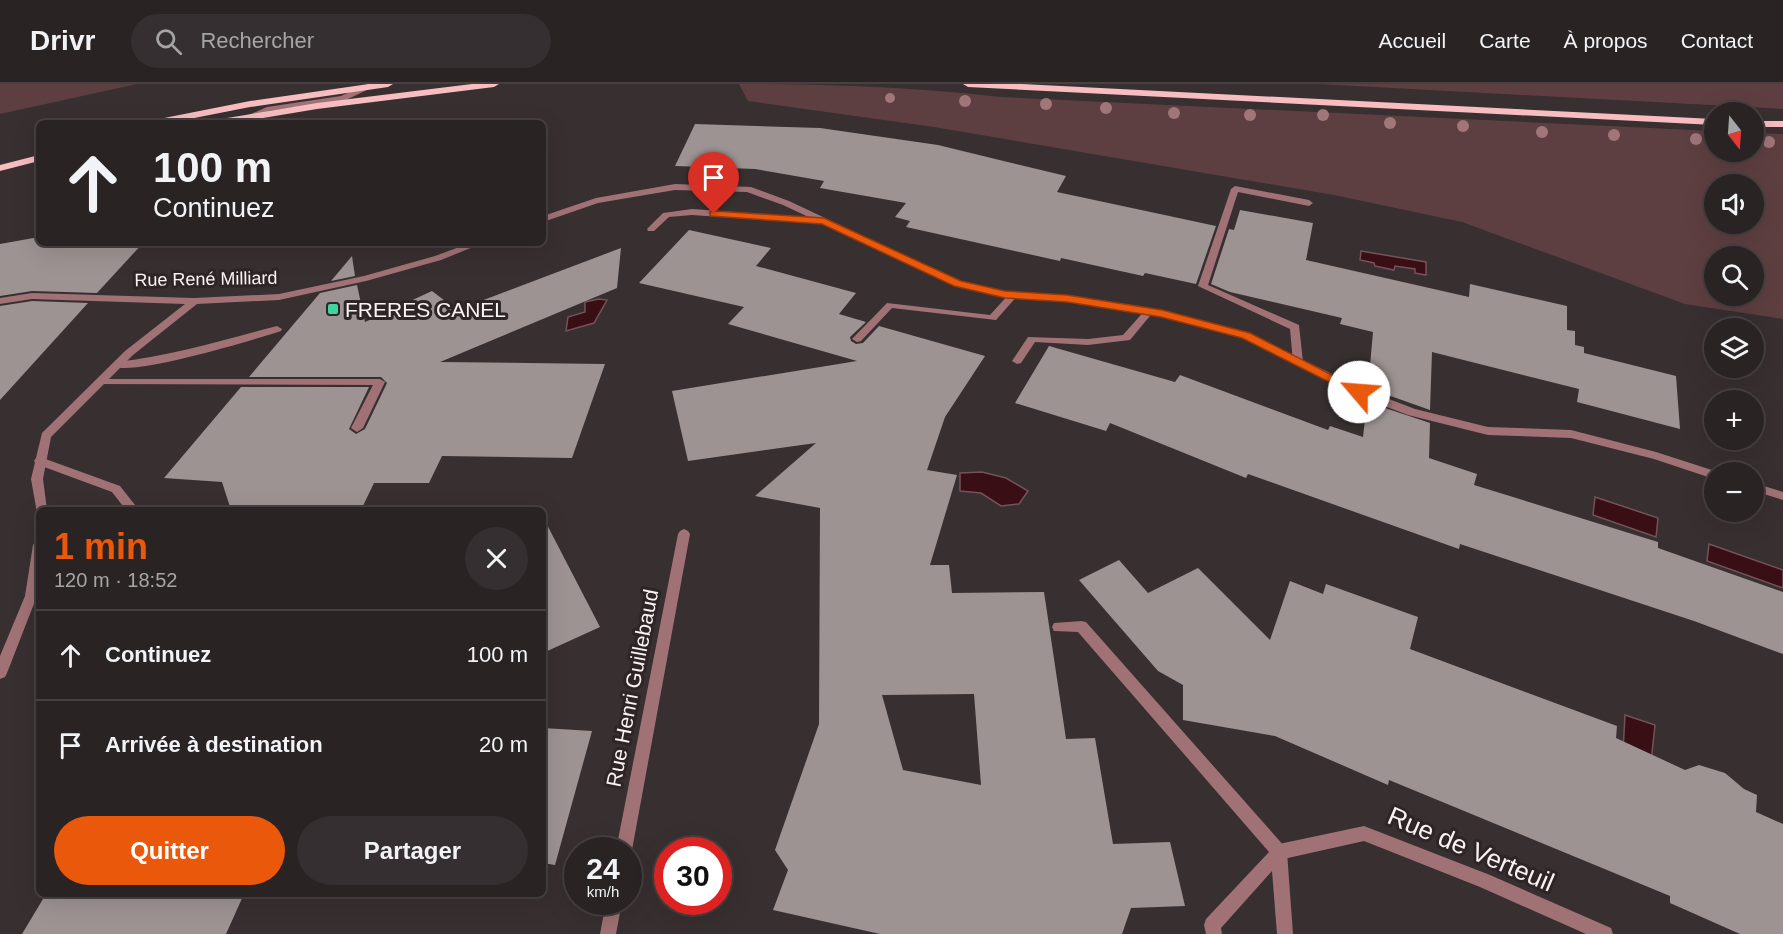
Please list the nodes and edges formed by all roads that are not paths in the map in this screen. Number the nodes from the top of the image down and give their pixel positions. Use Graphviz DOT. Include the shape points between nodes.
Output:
graph roads {
  1 [pos="388,84"];
  2 [pos="494,84"];
  3 [pos="968,84"];
  4 [pos="372,86"];
  5 [pos="248,117"];
  6 [pos="169,120"];
  7 [pos="232,120"];
  8 [pos="1704,121"];
  9 [pos="1764,124"];
  10 [pos="1783,124"];
  11 [pos="36,151"];
  12 [pos="36,159"];
  13 [pos="0,160"];
  14 [pos="0,168"];
  15 [pos="1309,203"];
  16 [pos="546,218"];
  17 [pos="824,221"];
  18 [pos="651,229"];
  19 [pos="470,246"];
  20 [pos="1013,295"];
  21 [pos="0,301"];
  22 [pos="194,301"];
  23 [pos="1149,311"];
  24 [pos="278,329"];
  25 [pos="857,339"];
  26 [pos="1017,361"];
  27 [pos="1298,362"];
  28 [pos="116,365"];
  29 [pos="99,382"];
  30 [pos="357,428"];
  31 [pos="40,461"];
  32 [pos="1704,472"];
  33 [pos="1764,490"];
  34 [pos="1783,496"];
  35 [pos="40,507"];
  36 [pos="131,507"];
  37 [pos="684,534"];
  38 [pos="36,564"];
  39 [pos="1059,627"];
  40 [pos="0,673"];
  41 [pos="626,837"];
  42 [pos="1279,852"];
  43 [pos="612,915"];
  44 [pos="608,934"];
  45 [pos="1214,934"];
  46 [pos="1285,934"];
  47 [pos="1605,934"];
  1 -- 4 [label="main road"];
  2 -- 5 [label="main road"];
  3 -- 8 [label="main road"];
  4 -- 5 [label="street" via="343,98 267,109"];
  4 -- 6 [label="main road"];
  5 -- 7 [label="main road"];
  9 -- 10 [label="main road"];
  11 -- 13 [label="main road"];
  12 -- 14 [label="main road"];
  15 -- 27 [label="street" via="1235,189 1203,286 1294,327"];
  16 -- 17 [label="street" via="596,201 675,187 748,189"];
  17 -- 18 [label="street" via="692,212 666,215"];
  17 -- 20 [label="street" via="958,284"];
  19 -- 22 [label="street, Rue René Milliard" via="387,272 279,297"];
  20 -- 23 [label="street" via="1067,298"];
  20 -- 25 [label="street" via="992,318 890,305"];
  21 -- 22 [label="street, Rue René Milliard" via="32,296"];
  22 -- 28 [label="street"];
  23 -- 26 [label="street" via="1126,338 1088,342 1032,339"];
  23 -- 27 [label="street" via="1246,336"];
  24 -- 28 [label="street" via="152,363"];
  27 -- 32 [label="street" via="1412,412 1488,431 1571,434"];
  28 -- 29 [label="street"];
  29 -- 30 [label="street" via="380,382"];
  29 -- 31 [label="street" via="46,436"];
  31 -- 35 [label="street"];
  31 -- 36 [label="street" via="116,489"];
  33 -- 34 [label="street"];
  37 -- 41 [label="street, Rue Henri Guillebaud"];
  38 -- 40 [label="street" via="31,596"];
  39 -- 42 [label="street" via="1081,627"];
  42 -- 45 [label="street" via="1212,925"];
  42 -- 46 [label="street"];
  42 -- 47 [label="street, Rue de Verteuil" via="1364,832"];
  43 -- 44 [label="street"];
}
